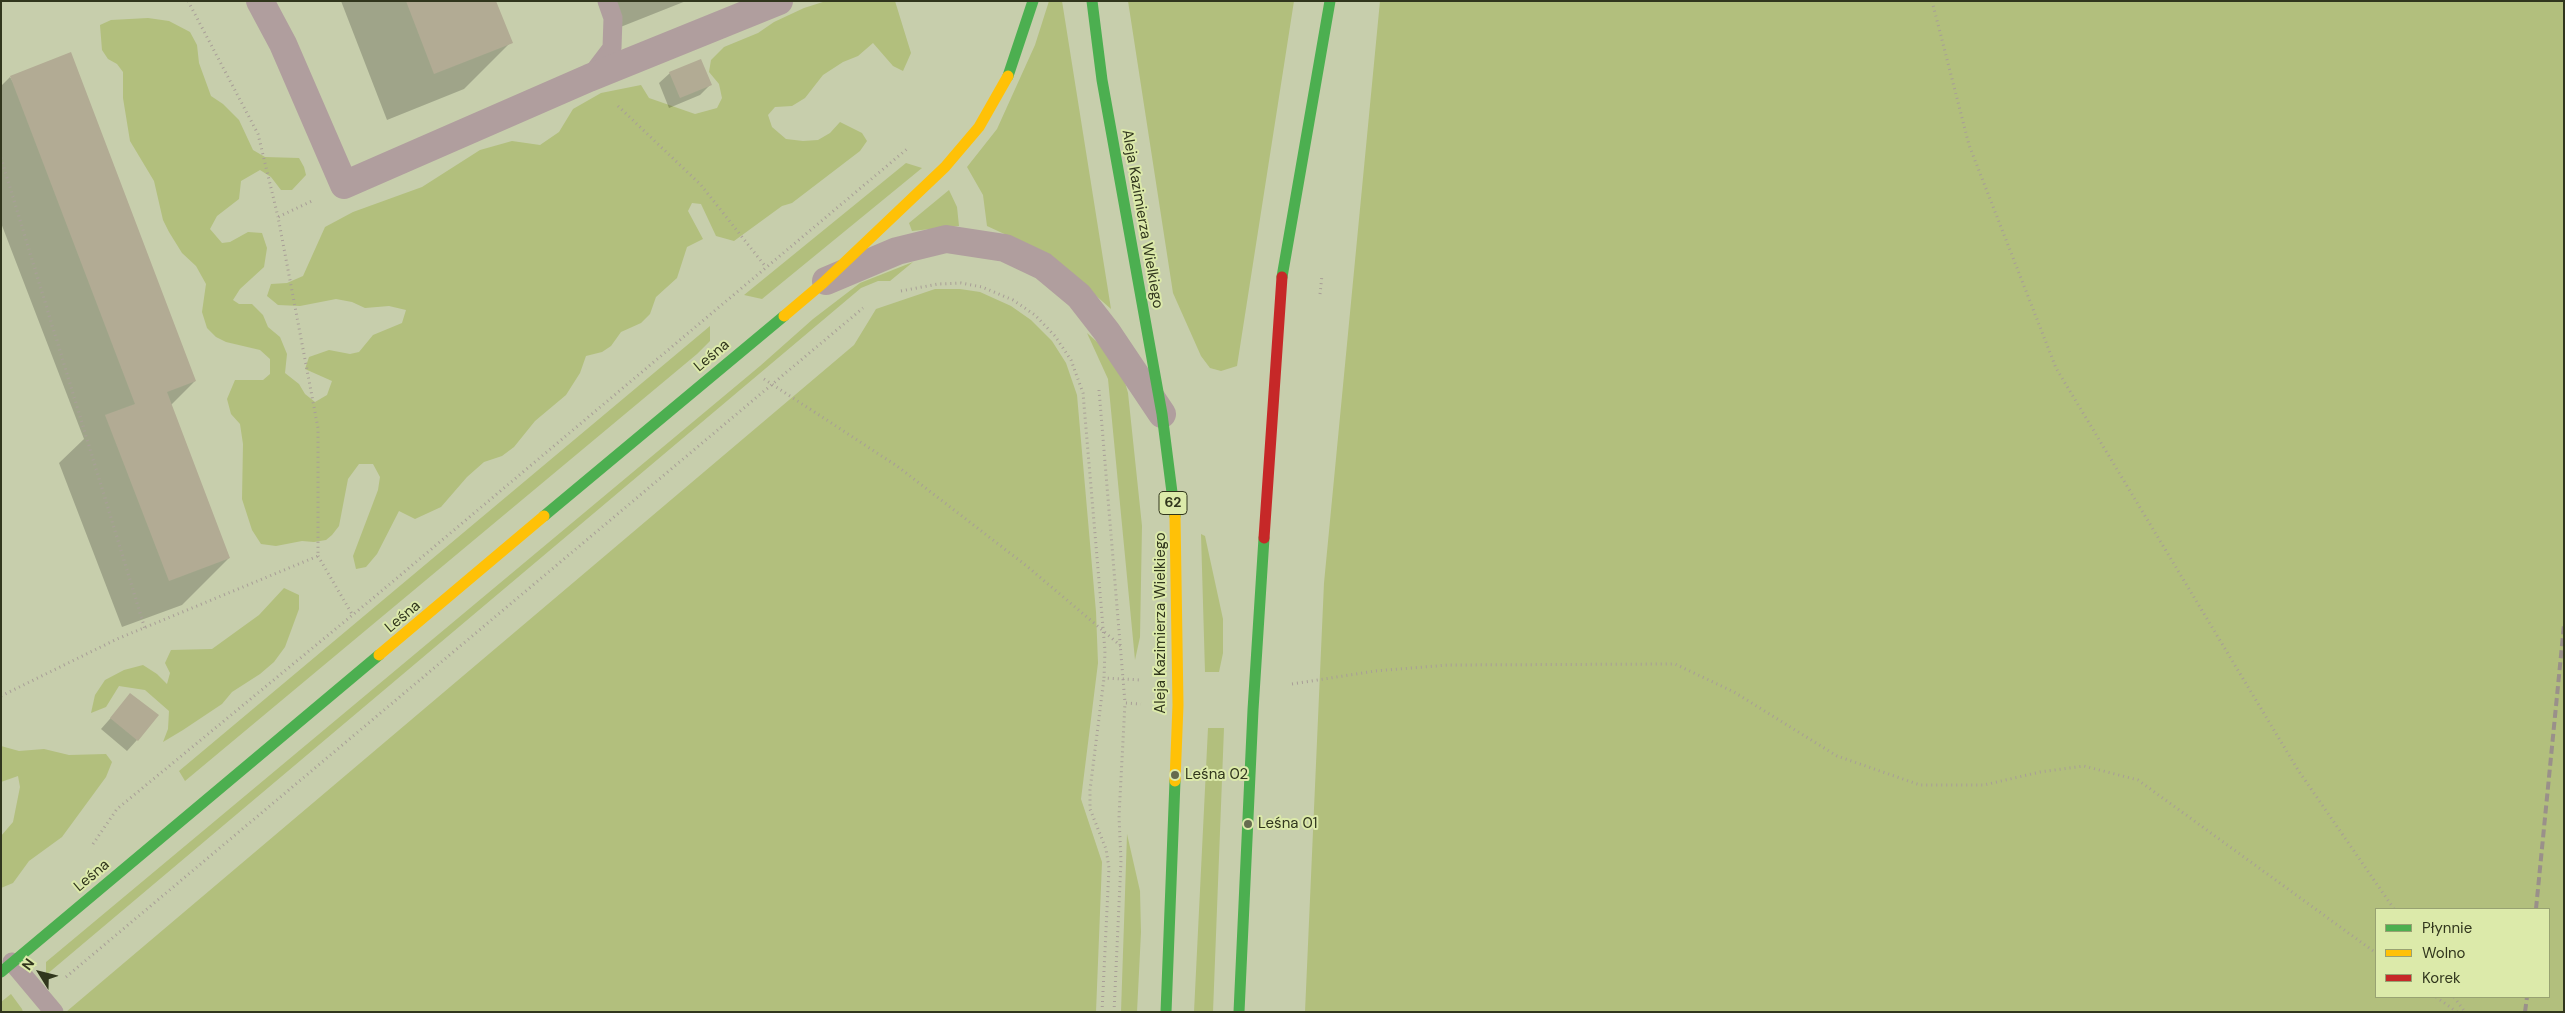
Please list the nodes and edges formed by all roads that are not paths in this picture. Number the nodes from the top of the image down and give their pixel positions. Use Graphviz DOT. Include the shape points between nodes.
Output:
graph roads {
  1 [pos="260,1"];
  2 [pos="607,1"];
  3 [pos="779,1"];
  4 [pos="1034,1"];
  5 [pos="1092,1"];
  6 [pos="1330,1"];
  7 [pos="589,78"];
  8 [pos="822,283"];
  9 [pos="1162,414"];
  10 [pos="7,967"];
  11 [pos="50,1007"];
  12 [pos="1166,1012"];
  13 [pos="1239,1012"];
  1 -- 7 [label="street" via="283,44 344,185"];
  2 -- 7 [label="lane" via="614,18 612,48"];
  3 -- 7 [label="street"];
  4 -- 8 [label="main road, Leśna" via="1010,75 979,127 945,167"];
  5 -- 9 [label="main road, Aleja Kazimierza Wielkiego / 62" via="1102,80"];
  6 -- 13 [label="main road" via="1281,282 1253,710"];
  8 -- 9 [label="street" via="896,251 946,239 1005,248 1043,266 1079,296 1108,332"];
  8 -- 10 [label="main road, Leśna"];
  9 -- 12 [label="main road, Aleja Kazimierza Wielkiego / 62" via="1176,523 1178,705"];
  10 -- 11 [label="lane"];
}
